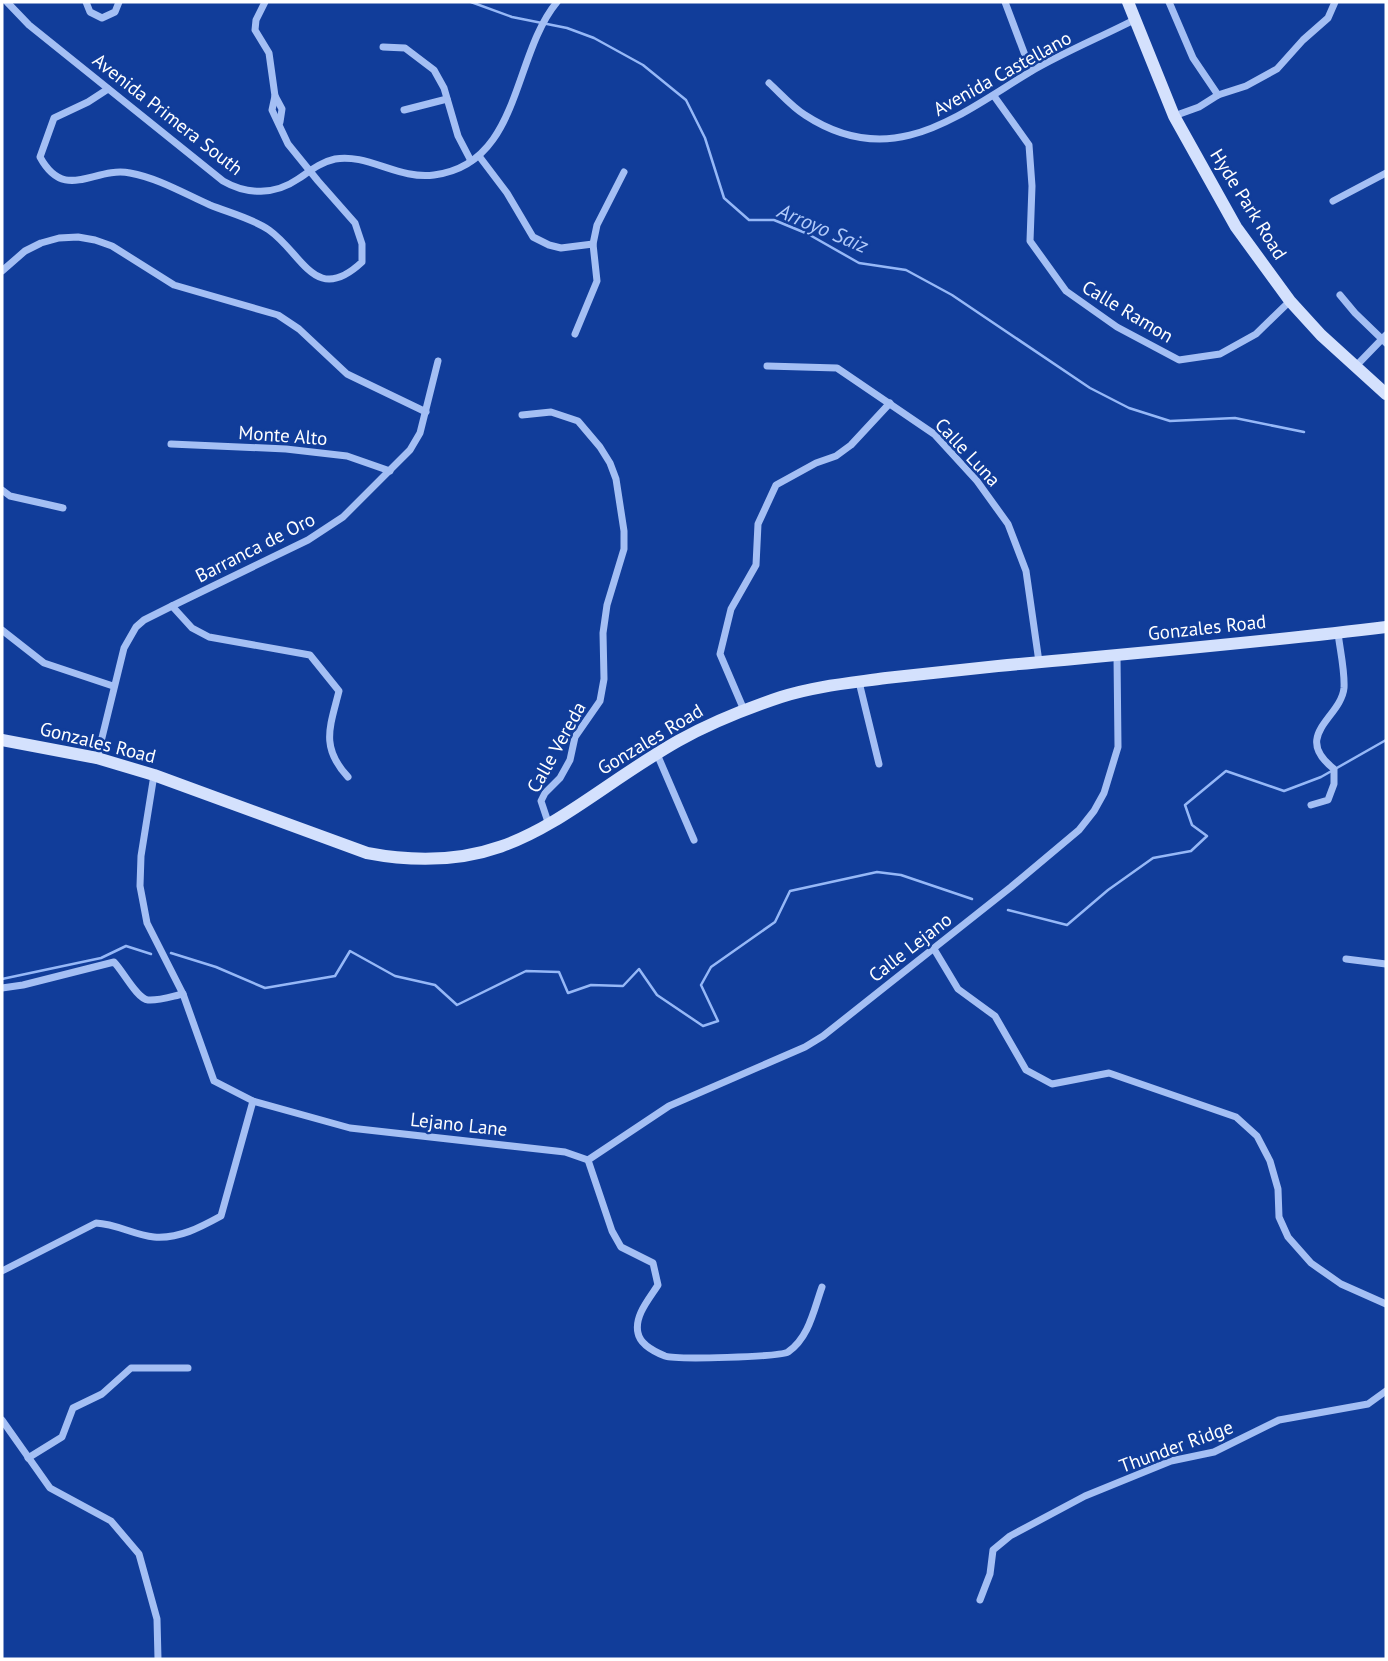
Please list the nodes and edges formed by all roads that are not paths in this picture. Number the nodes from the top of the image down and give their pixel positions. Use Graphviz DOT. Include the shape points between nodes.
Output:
graph roads {
  1 [pos="7,2"];
  2 [pos="86,2"];
  3 [pos="119,2"];
  4 [pos="265,2"];
  5 [pos="557,2"];
  6 [pos="1005,2"];
  7 [pos="1128,2"];
  8 [pos="1169,2"];
  9 [pos="1335,2"];
  10 [pos="1136,19"];
  11 [pos="383,47"];
  12 [pos="1031,71"];
  13 [pos="769,83"];
  14 [pos="108,89"];
  15 [pos="1218,95"];
  16 [pos="994,96"];
  17 [pos="447,99"];
  18 [pos="404,110"];
  19 [pos="1174,116"];
  20 [pos="479,156"];
  21 [pos="471,162"];
  22 [pos="310,171"];
  23 [pos="624,172"];
  24 [pos="1386,173"];
  25 [pos="1333,201"];
  26 [pos="593,244"];
  27 [pos="2,271"];
  28 [pos="1340,295"];
  29 [pos="1290,301"];
  30 [pos="575,334"];
  31 [pos="1385,339"];
  32 [pos="438,361"];
  33 [pos="767,366"];
  34 [pos="1355,367"];
  35 [pos="1386,394"];
  36 [pos="890,403"];
  37 [pos="426,412"];
  38 [pos="522,415"];
  39 [pos="171,444"];
  40 [pos="390,471"];
  41 [pos="2,490"];
  42 [pos="63,508"];
  43 [pos="172,606"];
  44 [pos="1386,627"];
  45 [pos="2,631"];
  46 [pos="1338,633"];
  47 [pos="1117,656"];
  48 [pos="1039,662"];
  49 [pos="859,682"];
  50 [pos="113,686"];
  51 [pos="744,710"];
  52 [pos="2,740"];
  53 [pos="657,754"];
  54 [pos="97,758"];
  55 [pos="879,764"];
  56 [pos="155,775"];
  57 [pos="348,777"];
  58 [pos="1311,805"];
  59 [pos="549,825"];
  60 [pos="694,841"];
  61 [pos="934,949"];
  62 [pos="1346,959"];
  63 [pos="1386,964"];
  64 [pos="2,988"];
  65 [pos="183,994"];
  66 [pos="253,1101"];
  67 [pos="588,1160"];
  68 [pos="2,1270"];
  69 [pos="822,1287"];
  70 [pos="1386,1304"];
  71 [pos="188,1368"];
  72 [pos="1386,1391"];
  73 [pos="2,1420"];
  74 [pos="29,1458"];
  75 [pos="980,1600"];
  76 [pos="158,1659"];
  1 -- 14 [label="street, Avenida Primera South"];
  2 -- 3 [label="street" via="90,12 102,18 112,15"];
  4 -- 22 [label="street" via="255,30 269,52 275,96 282,110 279,122"];
  5 -- 20 [label="street, Avenida Primera South" via="535,38 503,124"];
  6 -- 12 [label="street"];
  7 -- 10 [label="street, Hyde Park Road"];
  8 -- 15 [label="street" via="1193,58"];
  9 -- 15 [label="street" via="1328,18 1277,69"];
  10 -- 12 [label="street, Avenida Castellano"];
  10 -- 19 [label="street, Hyde Park Road"];
  11 -- 17 [label="street" via="405,48 430,65 442,81"];
  12 -- 16 [label="street, Avenida Castellano"];
  13 -- 16 [label="street, Avenida Castellano" via="804,115 837,132 871,139 905,138 946,124"];
  14 -- 22 [label="street, Avenida Primera South" via="231,186 269,191"];
  14 -- 22 [label="street" via="54,118 40,157 48,172 70,182 120,172 144,176 269,230 315,277 329,280 349,274 362,262 362,244 355,223"];
  15 -- 19 [label="street"];
  16 -- 29 [label="street, Calle Ramon" via="1029,145 1030,241 1066,291 1117,327 1179,360 1220,354 1256,334"];
  17 -- 18 [label="street"];
  17 -- 21 [label="street"];
  19 -- 29 [label="street, Hyde Park Road" via="1236,227"];
  20 -- 21 [label="street, Avenida Primera South"];
  20 -- 26 [label="street" via="533,237 561,248"];
  21 -- 22 [label="street, Avenida Primera South" via="428,176 343,158"];
  23 -- 26 [label="street" via="601,214"];
  24 -- 25 [label="street"];
  26 -- 30 [label="street" via="597,281"];
  27 -- 37 [label="street" via="41,243 59,238 95,240 174,285 278,315 347,374"];
  28 -- 31 [label="street"];
  29 -- 34 [label="street, Hyde Park Road"];
  31 -- 34 [label="street"];
  32 -- 37 [label="street, Barranca de Oro"];
  33 -- 36 [label="street, Calle Luna" via="837,368"];
  34 -- 35 [label="street, Hyde Park Road"];
  36 -- 48 [label="street, Calle Luna" via="934,434 1008,524 1026,571"];
  36 -- 51 [label="street" via="836,456 776,485 758,524 756,565 731,609 720,654"];
  37 -- 40 [label="street, Barranca de Oro" via="410,450"];
  38 -- 59 [label="street, Calle Vereda" via="551,412 578,421 610,463 624,531 624,549 603,633 600,701 575,737 560,778 541,801"];
  39 -- 40 [label="street, Monte Alto" via="347,456"];
  40 -- 43 [label="street, Barranca de Oro" via="320,534"];
  41 -- 42 [label="street"];
  43 -- 50 [label="street, Barranca de Oro" via="144,620 129,636"];
  43 -- 57 [label="street" via="192,628 209,637 310,655 339,691 329,744 335,763"];
  44 -- 46 [label="street, Gonzales Road"];
  45 -- 50 [label="street" via="44,663"];
  46 -- 47 [label="street, Gonzales Road"];
  46 -- 58 [label="street" via="1344,690 1321,727 1317,747 1334,769 1334,784 1328,800"];
  47 -- 48 [label="street, Gonzales Road"];
  47 -- 61 [label="street, Calle Lejano" via="1118,747 1094,811 1070,838"];
  48 -- 49 [label="street, Gonzales Road"];
  49 -- 51 [label="street, Gonzales Road" via="783,696"];
  49 -- 55 [label="street"];
  50 -- 54 [label="street, Barranca de Oro"];
  51 -- 53 [label="street, Gonzales Road"];
  52 -- 54 [label="street, Gonzales Road"];
  53 -- 59 [label="street, Gonzales Road"];
  53 -- 60 [label="street"];
  54 -- 56 [label="street, Gonzales Road"];
  56 -- 59 [label="street, Gonzales Road" via="338,843 394,858 480,853"];
  56 -- 65 [label="street, Lejano Lane" via="140,886 147,923"];
  61 -- 67 [label="street, Calle Lejano" via="805,1047 669,1106"];
  61 -- 70 [label="street" via="958,989 995,1016 1026,1070 1052,1084 1109,1073 1236,1117 1257,1136 1270,1161 1279,1217 1288,1237 1311,1263 1340,1284"];
  62 -- 63 [label="street"];
  64 -- 65 [label="street" via="114,962 138,995 148,1000"];
  65 -- 66 [label="street, Lejano Lane" via="215,1081"];
  66 -- 67 [label="street, Lejano Lane" via="350,1128 565,1152"];
  66 -- 68 [label="street" via="221,1216 189,1233 155,1237 96,1223"];
  67 -- 69 [label="street" via="621,1247 653,1263 658,1285 639,1316 637,1330 641,1342 667,1357 786,1353 805,1333"];
  71 -- 74 [label="street" via="131,1368 103,1394 73,1408 62,1437"];
  72 -- 75 [label="street, Thunder Ridge" via="1368,1404 1279,1420 1214,1452 1171,1461 1086,1496 1010,1536 993,1550"];
  73 -- 74 [label="street"];
  74 -- 76 [label="street" via="50,1488 111,1521 139,1554 156,1619"];
}
